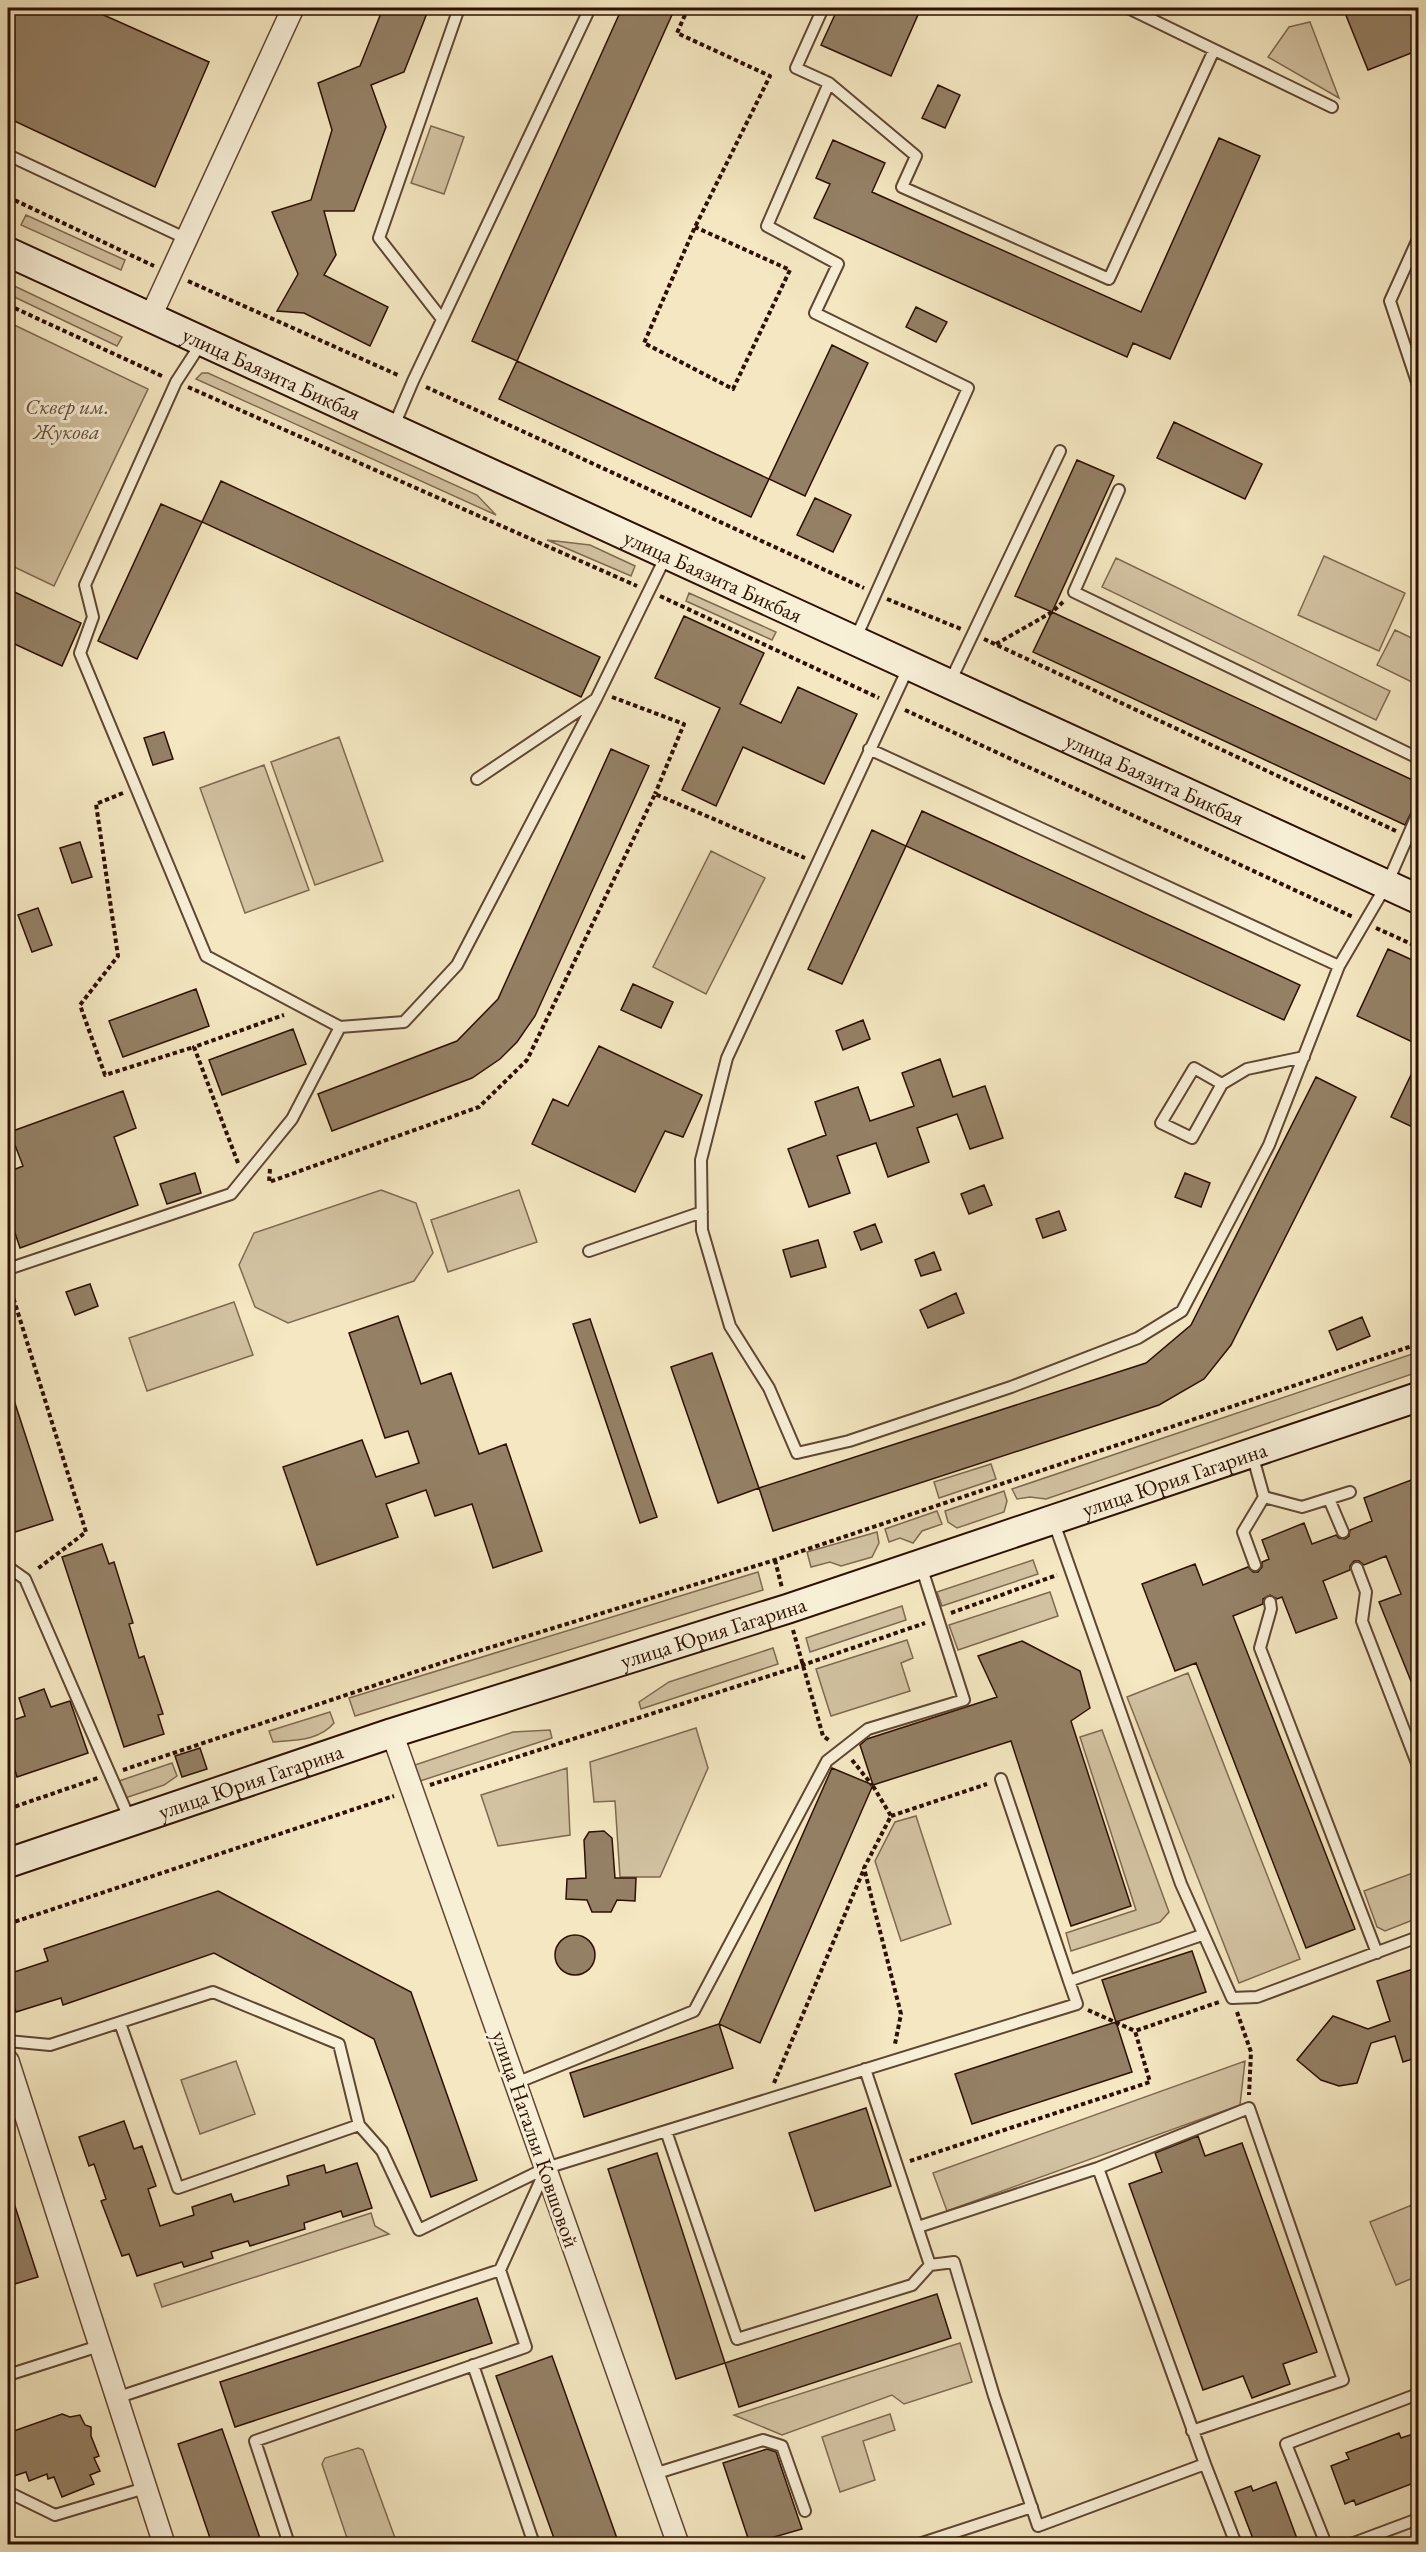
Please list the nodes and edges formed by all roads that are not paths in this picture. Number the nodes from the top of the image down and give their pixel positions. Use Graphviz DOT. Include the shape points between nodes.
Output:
graph roads {
  1 [pos="293,8"];
  2 [pos="459,8"];
  3 [pos="590,8"];
  4 [pos="823,8"];
  5 [pos="1128,8"];
  6 [pos="1214,50"];
  7 [pos="829,83"];
  8 [pos="1332,107"];
  9 [pos="8,156"];
  10 [pos="187,239"];
  11 [pos="1419,239"];
  12 [pos="8,252"];
  13 [pos="150,318"];
  14 [pos="442,319"];
  15 [pos="202,342"];
  16 [pos="1419,386"];
  17 [pos="393,429"];
  18 [pos="1060,451"];
  19 [pos="1119,490"];
  20 [pos="666,555"];
  21 [pos="854,641"];
  22 [pos="909,666"];
  23 [pos="948,684"];
  24 [pos="598,695"];
  25 [pos="869,749"];
  26 [pos="1419,758"];
  27 [pos="477,779"];
  28 [pos="1419,813"];
  29 [pos="1387,884"];
  30 [pos="1419,898"];
  31 [pos="1340,966"];
  32 [pos="340,1027"];
  33 [pos="1304,1057"];
  34 [pos="1222,1084"];
  35 [pos="702,1212"];
  36 [pos="589,1251"];
  37 [pos="8,1269"];
  38 [pos="1419,1397"];
  39 [pos="1252,1453"];
  40 [pos="1350,1492"];
  41 [pos="1264,1497"];
  42 [pos="1329,1499"];
  43 [pos="1052,1520"];
  44 [pos="1343,1532"];
  45 [pos="921,1564"];
  46 [pos="1255,1565"];
  47 [pos="8,1567"];
  48 [pos="1357,1568"];
  49 [pos="1269,1602"];
  50 [pos="392,1733"];
  51 [pos="1419,1766"];
  52 [pos="1001,1779"];
  53 [pos="130,1820"];
  54 [pos="8,1863"];
  55 [pos="1202,1935"];
  56 [pos="1419,1937"];
  57 [pos="1377,1953"];
  58 [pos="1069,1981"];
  59 [pos="120,2023"];
  60 [pos="8,2041"];
  61 [pos="8,2061"];
  62 [pos="865,2069"];
  63 [pos="516,2083"];
  64 [pos="359,2125"];
  65 [pos="666,2131"];
  66 [pos="546,2168"];
  67 [pos="1098,2169"];
  68 [pos="918,2227"];
  69 [pos="930,2265"];
  70 [pos="500,2270"];
  71 [pos="99,2346"];
  72 [pos="473,2365"];
  73 [pos="8,2375"];
  74 [pos="1419,2394"];
  75 [pos="116,2398"];
  76 [pos="1192,2431"];
  77 [pos="1205,2464"];
  78 [pos="654,2474"];
  79 [pos="145,2488"];
  80 [pos="8,2498"];
  81 [pos="1032,2507"];
  82 [pos="805,2511"];
  83 [pos="1419,2519"];
  84 [pos="164,2544"];
  85 [pos="289,2544"];
  86 [pos="534,2544"];
  87 [pos="678,2544"];
  88 [pos="920,2544"];
  89 [pos="1236,2544"];
  90 [pos="1326,2544"];
  91 [pos="1351,2544"];
  1 -- 10 [label="street"];
  2 -- 14 [label="lane" via="379,238"];
  3 -- 14 [label="lane"];
  4 -- 7 [label="lane" via="796,68"];
  5 -- 6 [label="lane"];
  6 -- 7 [label="lane" via="1109,279 902,187 916,156"];
  6 -- 8 [label="lane"];
  7 -- 21 [label="lane" via="766,226 838,264 815,313 968,388"];
  9 -- 10 [label="lane"];
  10 -- 13 [label="street"];
  11 -- 16 [label="lane" via="1390,302"];
  12 -- 13 [label="main road, улица Баязита Бикбая"];
  13 -- 15 [label="main road, улица Баязита Бикбая"];
  14 -- 17 [label="lane"];
  15 -- 17 [label="main road, улица Баязита Бикбая"];
  15 -- 32 [label="lane" via="176,382 85,585 93,617 80,653 206,956"];
  17 -- 20 [label="main road, улица Баязита Бикбая"];
  18 -- 23 [label="lane"];
  19 -- 26 [label="lane" via="1074,592"];
  20 -- 21 [label="main road, улица Баязита Бикбая"];
  20 -- 24 [label="lane"];
  21 -- 22 [label="main road, улица Баязита Бикбая"];
  22 -- 23 [label="main road, улица Баязита Бикбая"];
  22 -- 25 [label="lane"];
  23 -- 29 [label="main road, улица Баязита Бикбая"];
  24 -- 27 [label="lane"];
  24 -- 32 [label="lane" via="457,965 404,1022"];
  25 -- 31 [label="lane"];
  25 -- 35 [label="lane" via="728,1058 701,1160"];
  28 -- 29 [label="lane"];
  29 -- 30 [label="main road, улица Баязита Бикбая"];
  29 -- 31 [label="lane"];
  31 -- 33 [label="lane"];
  32 -- 37 [label="lane" via="292,1119 231,1194"];
  33 -- 34 [label="lane" via="1247,1069"];
  33 -- 35 [label="lane" via="1269,1145 1182,1311 1138,1338 1011,1387 849,1441 797,1453 769,1389 730,1326 702,1230"];
  34 -- 34 [label="lane" via="1192,1138 1161,1123 1194,1068"];
  35 -- 36 [label="lane"];
  38 -- 39 [label="main road, улица Юрия Гагарина"];
  39 -- 41 [label="lane"];
  39 -- 43 [label="main road, улица Юрия Гагарина"];
  40 -- 42 [label="lane"];
  41 -- 42 [label="lane" via="1302,1507"];
  41 -- 46 [label="lane" via="1243,1532"];
  42 -- 44 [label="lane"];
  43 -- 45 [label="main road, улица Юрия Гагарина"];
  43 -- 55 [label="lane"];
  45 -- 50 [label="main road, улица Юрия Гагарина"];
  45 -- 63 [label="lane" via="964,1700 868,1730 827,1761 694,2011"];
  47 -- 53 [label="lane" via="25,1579"];
  48 -- 51 [label="lane" via="1366,1592 1362,1621"];
  49 -- 57 [label="lane" via="1271,1609 1260,1648"];
  50 -- 53 [label="main road, улица Юрия Гагарина"];
  50 -- 63 [label="street, улица Натальи Ковшовой"];
  52 -- 58 [label="lane"];
  53 -- 54 [label="main road, улица Юрия Гагарина"];
  55 -- 57 [label="lane" via="1232,1998 1257,1997"];
  55 -- 58 [label="lane"];
  56 -- 57 [label="lane"];
  58 -- 62 [label="lane" via="1077,2004"];
  59 -- 60 [label="lane" via="50,2045"];
  59 -- 64 [label="lane" via="213,1992 339,2044"];
  59 -- 64 [label="lane" via="178,2188"];
  61 -- 71 [label="street"];
  62 -- 65 [label="lane"];
  62 -- 68 [label="lane"];
  63 -- 66 [label="street, улица Натальи Ковшовой"];
  64 -- 66 [label="lane" via="382,2151 419,2230"];
  65 -- 66 [label="lane"];
  65 -- 69 [label="lane" via="737,2339 912,2285"];
  66 -- 70 [label="lane"];
  66 -- 78 [label="street, улица Натальи Ковшовой"];
  67 -- 68 [label="lane"];
  67 -- 76 [label="lane"];
  67 -- 76 [label="lane" via="1249,2108 1343,2380"];
  68 -- 69 [label="lane"];
  69 -- 81 [label="lane" via="954,2262"];
  70 -- 72 [label="lane" via="526,2347"];
  70 -- 75 [label="lane"];
  71 -- 73 [label="lane"];
  71 -- 75 [label="street"];
  72 -- 85 [label="lane" via="255,2441"];
  72 -- 86 [label="lane"];
  74 -- 90 [label="lane" via="1286,2444"];
  75 -- 79 [label="street"];
  76 -- 77 [label="lane"];
  77 -- 81 [label="lane" via="1038,2526"];
  77 -- 89 [label="lane"];
  78 -- 82 [label="lane" via="763,2440 782,2446"];
  78 -- 87 [label="street, улица Натальи Ковшовой"];
  79 -- 80 [label="lane" via="55,2515 14,2495"];
  79 -- 84 [label="street"];
  81 -- 88 [label="lane"];
  83 -- 91 [label="lane"];
}
